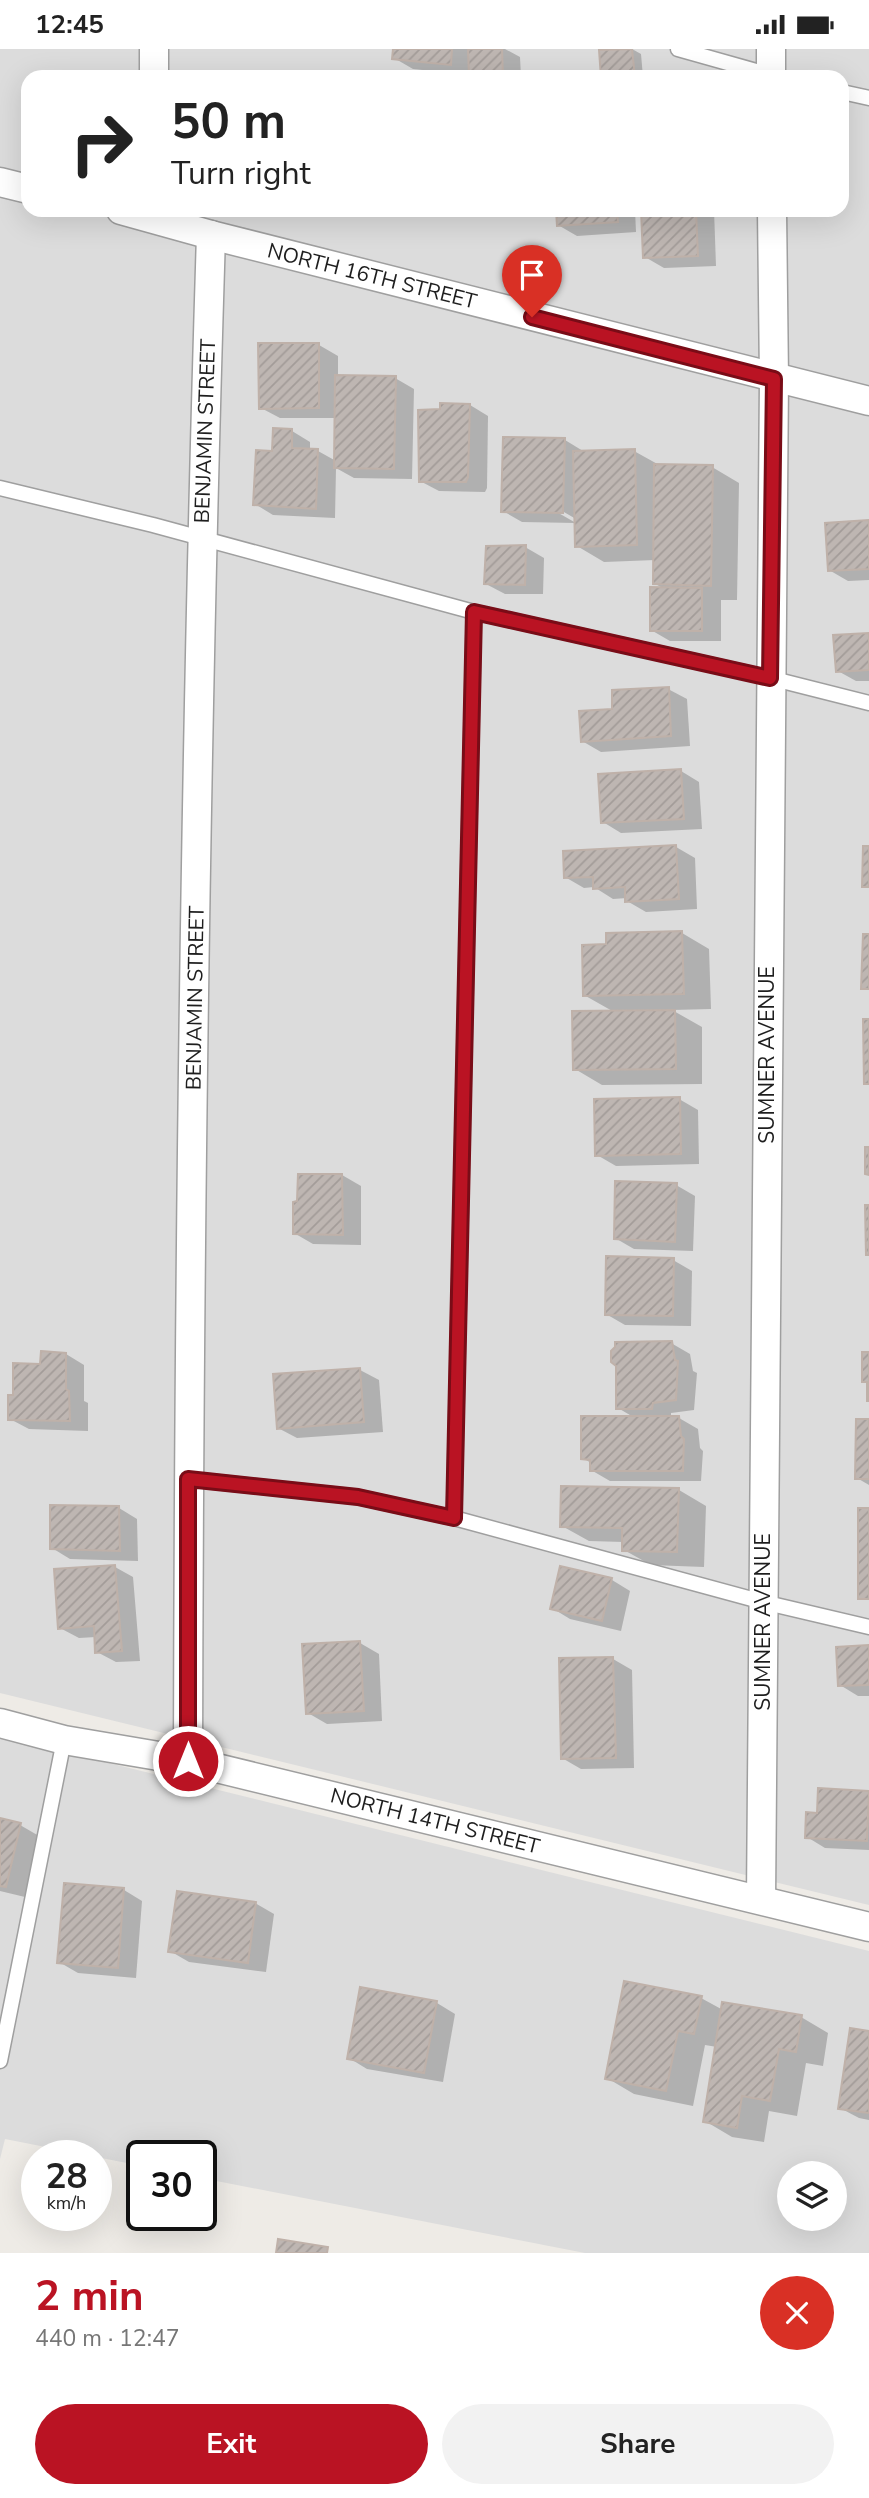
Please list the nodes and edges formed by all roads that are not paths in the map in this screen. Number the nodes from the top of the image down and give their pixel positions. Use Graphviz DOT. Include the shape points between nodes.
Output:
graph roads {
  1 [pos="154,49"];
  2 [pos="678,49"];
  3 [pos="154,70"];
  4 [pos="773,70"];
  5 [pos="849,94"];
  6 [pos="869,98"];
  7 [pos="0,182"];
  8 [pos="21,187"];
  9 [pos="162,217"];
  10 [pos="772,217"];
  11 [pos="211,235"];
  12 [pos="774,379"];
  13 [pos="869,401"];
  14 [pos="0,488"];
  15 [pos="201,539"];
  16 [pos="474,612"];
  17 [pos="770,678"];
  18 [pos="869,703"];
  19 [pos="188,1479"];
  20 [pos="454,1518"];
  21 [pos="763,1602"];
  22 [pos="869,1627"];
  23 [pos="0,1723"];
  24 [pos="64,1740"];
  25 [pos="188,1761"];
  26 [pos="761,1900"];
  27 [pos="869,1927"];
  28 [pos="0,2061"];
  1 -- 3 [label="street"];
  2 -- 4 [label="lane"];
  5 -- 6 [label="lane"];
  7 -- 8 [label="street"];
  9 -- 11 [label="street, NORTH 16TH STREET"];
  10 -- 12 [label="street, SUMNER AVENUE"];
  11 -- 12 [label="street, NORTH 16TH STREET"];
  11 -- 15 [label="street, BENJAMIN STREET"];
  12 -- 13 [label="street, NORTH 16TH STREET"];
  12 -- 17 [label="street, SUMNER AVENUE"];
  14 -- 15 [label="lane"];
  15 -- 16 [label="lane"];
  15 -- 19 [label="street, BENJAMIN STREET"];
  16 -- 17 [label="lane"];
  16 -- 20 [label="lane"];
  17 -- 18 [label="lane"];
  17 -- 21 [label="street, SUMNER AVENUE"];
  19 -- 20 [label="lane" via="358,1497"];
  19 -- 25 [label="street, BENJAMIN STREET"];
  20 -- 21 [label="lane"];
  21 -- 22 [label="lane"];
  21 -- 26 [label="street, SUMNER AVENUE"];
  23 -- 24 [label="street, NORTH 14TH STREET"];
  24 -- 25 [label="street, NORTH 14TH STREET"];
  24 -- 28 [label="lane"];
  25 -- 26 [label="street, NORTH 14TH STREET"];
  26 -- 27 [label="street, NORTH 14TH STREET"];
}
